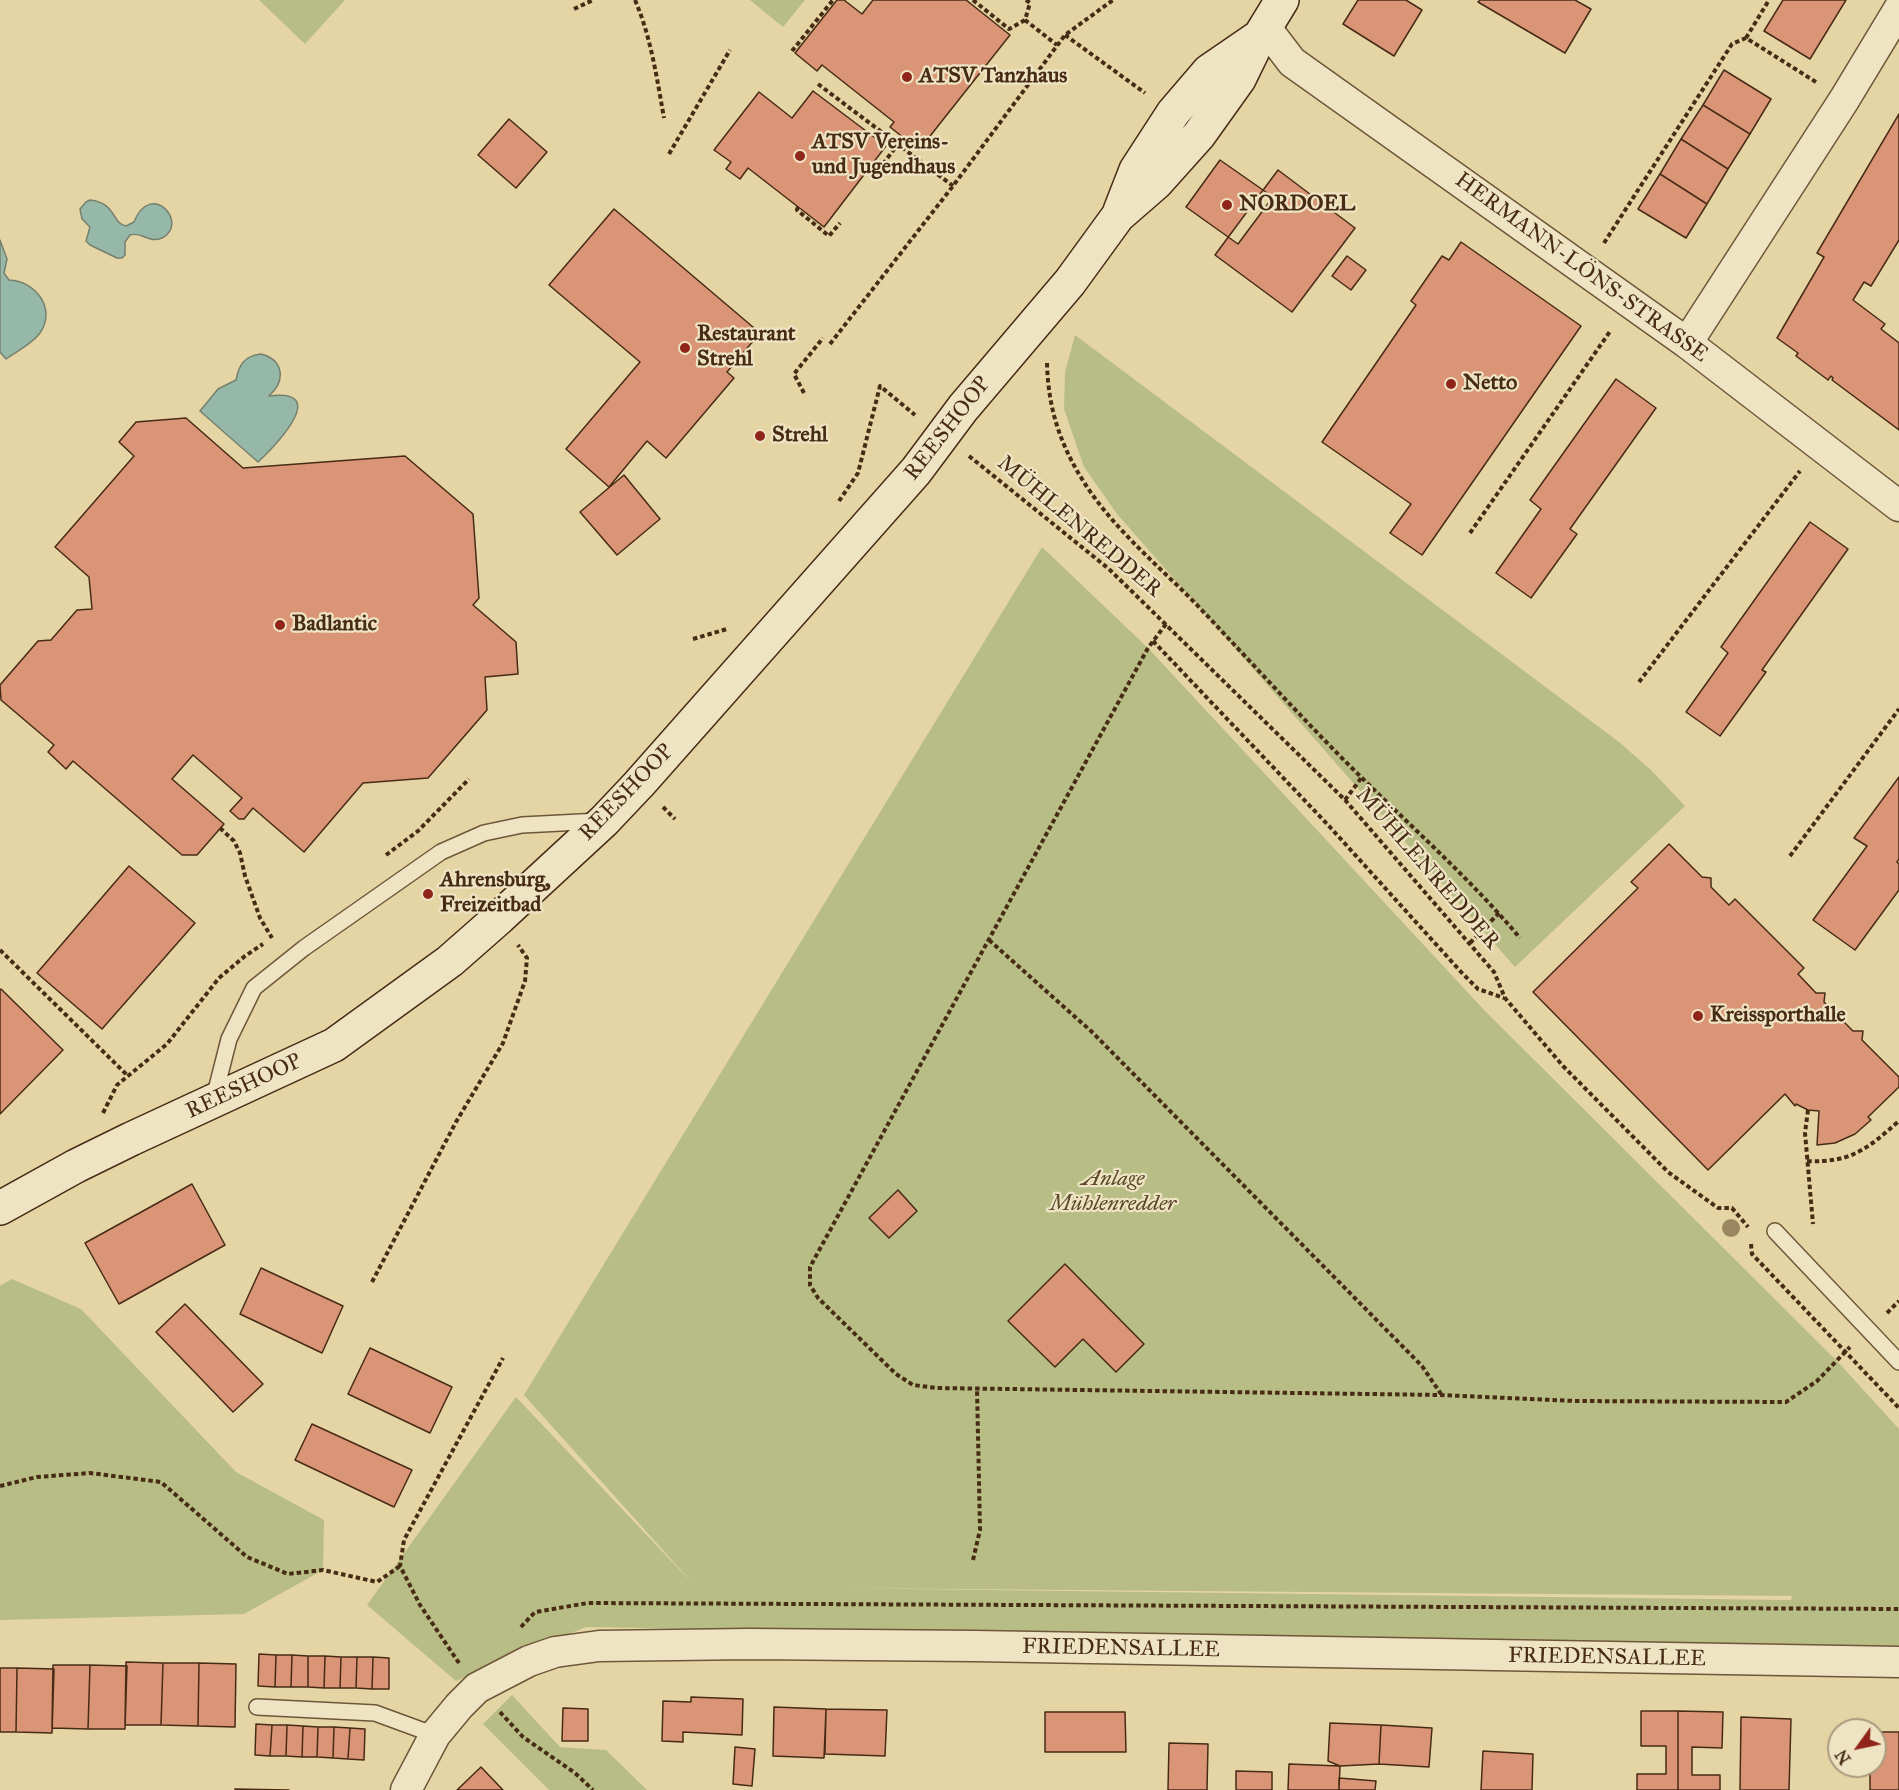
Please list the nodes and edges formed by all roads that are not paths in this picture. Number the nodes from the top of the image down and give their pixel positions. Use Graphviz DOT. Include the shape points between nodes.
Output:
graph roads {
  1 [pos="1282,0"];
  2 [pos="1899,9"];
  3 [pos="1263,32"];
  4 [pos="1119,216"];
  5 [pos="1687,343"];
  6 [pos="1899,506"];
  7 [pos="604,821"];
  8 [pos="213,1101"];
  9 [pos="0,1208"];
  10 [pos="1775,1231"];
  11 [pos="1899,1362"];
  12 [pos="1899,1662"];
  13 [pos="257,1707"];
  14 [pos="435,1735"];
  15 [pos="406,1790"];
  1 -- 3 [label="street, REESHOOP"];
  2 -- 5 [label="street"];
  3 -- 4 [label="street, REESHOOP" via="1239,79 1199,135 1156,183"];
  3 -- 4 [label="street, REESHOOP" via="1209,71 1173,113 1137,170"];
  3 -- 5 [label="street, HERMANN-LÖNS-STRASSE" via="1292,63"];
  4 -- 7 [label="street, REESHOOP" via="916,471"];
  5 -- 6 [label="street, HERMANN-LÖNS-STRASSE"];
  7 -- 8 [label="street, REESHOOP" via="450,961 334,1045"];
  7 -- 8 [label="lane" via="522,825 484,833 441,852 304,948 254,988 229,1039"];
  8 -- 9 [label="street, REESHOOP" via="76,1166"];
  10 -- 11 [label="lane"];
  12 -- 14 [label="street, FRIEDENSALLEE" via="975,1646 598,1646 555,1652 529,1661 477,1689"];
  13 -- 14 [label="lane" via="375,1713"];
  14 -- 15 [label="street, FRIEDENSALLEE"];
}
